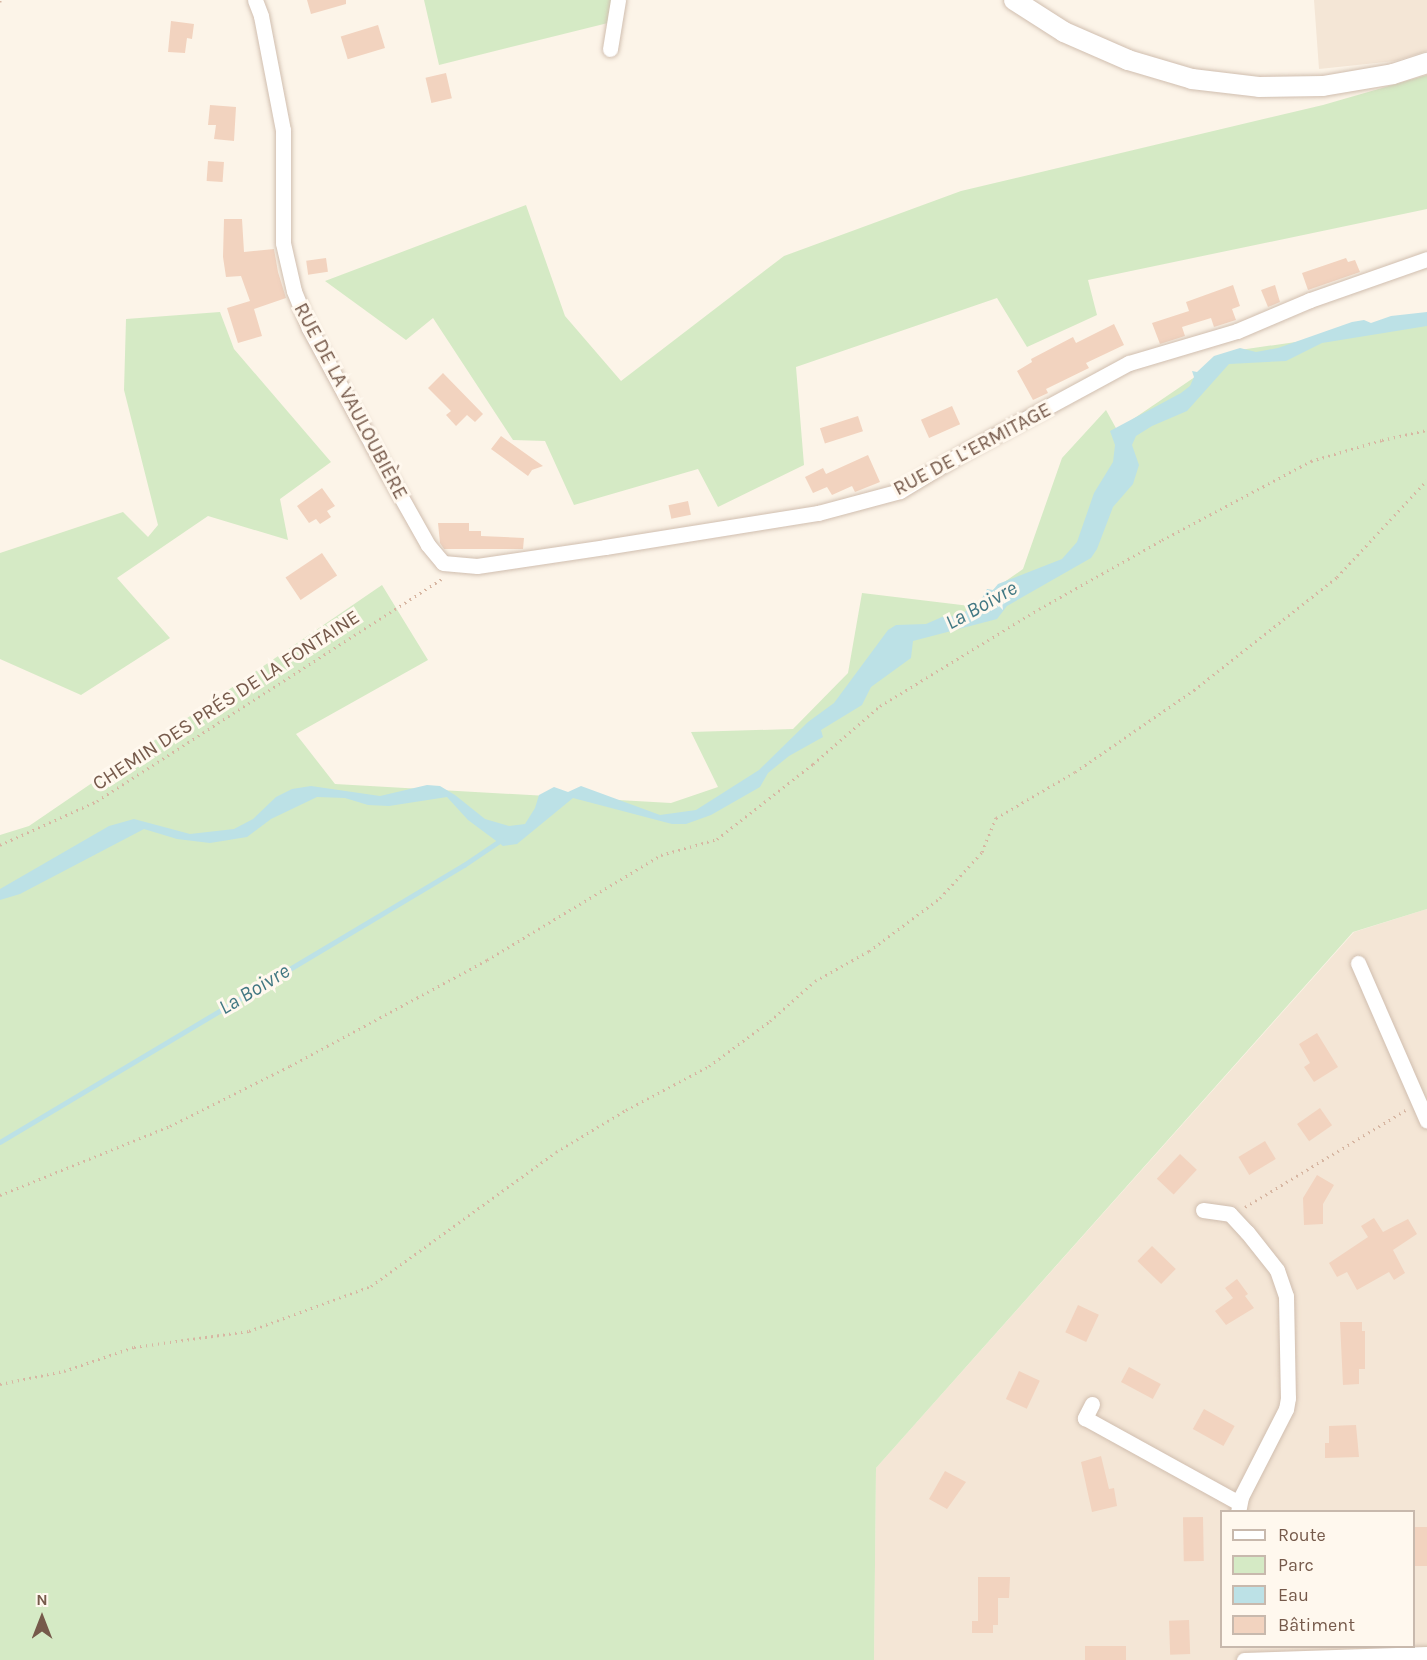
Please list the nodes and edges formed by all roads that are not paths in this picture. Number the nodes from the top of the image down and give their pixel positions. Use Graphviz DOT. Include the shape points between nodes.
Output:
graph roads {
  1 [pos="255,0"];
  2 [pos="618,0"];
  3 [pos="1014,0"];
  4 [pos="610,49"];
  5 [pos="1427,63"];
  6 [pos="1427,259"];
  7 [pos="460,566"];
  8 [pos="1358,963"];
  9 [pos="1427,1121"];
  10 [pos="1203,1210"];
  11 [pos="1092,1404"];
  12 [pos="1239,1507"];
  13 [pos="1427,1654"];
  14 [pos="1244,1660"];
  1 -- 7 [label="street, RUE DE LA VAULOUBIÈRE" via="283,129 284,243 294,291 309,328 428,546 443,562"];
  2 -- 4 [label="street"];
  3 -- 5 [label="street" via="1064,32 1128,60 1192,79 1259,87 1323,86 1393,74"];
  6 -- 7 [label="street, RUE DE L’ERMITAGE" via="1310,300 1237,331 1129,363 900,491 818,513"];
  8 -- 9 [label="street"];
  10 -- 12 [label="street" via="1230,1214 1277,1270 1286,1296 1290,1384 1286,1409"];
  11 -- 12 [label="street" via="1085,1418"];
  13 -- 14 [label="street"];
}
